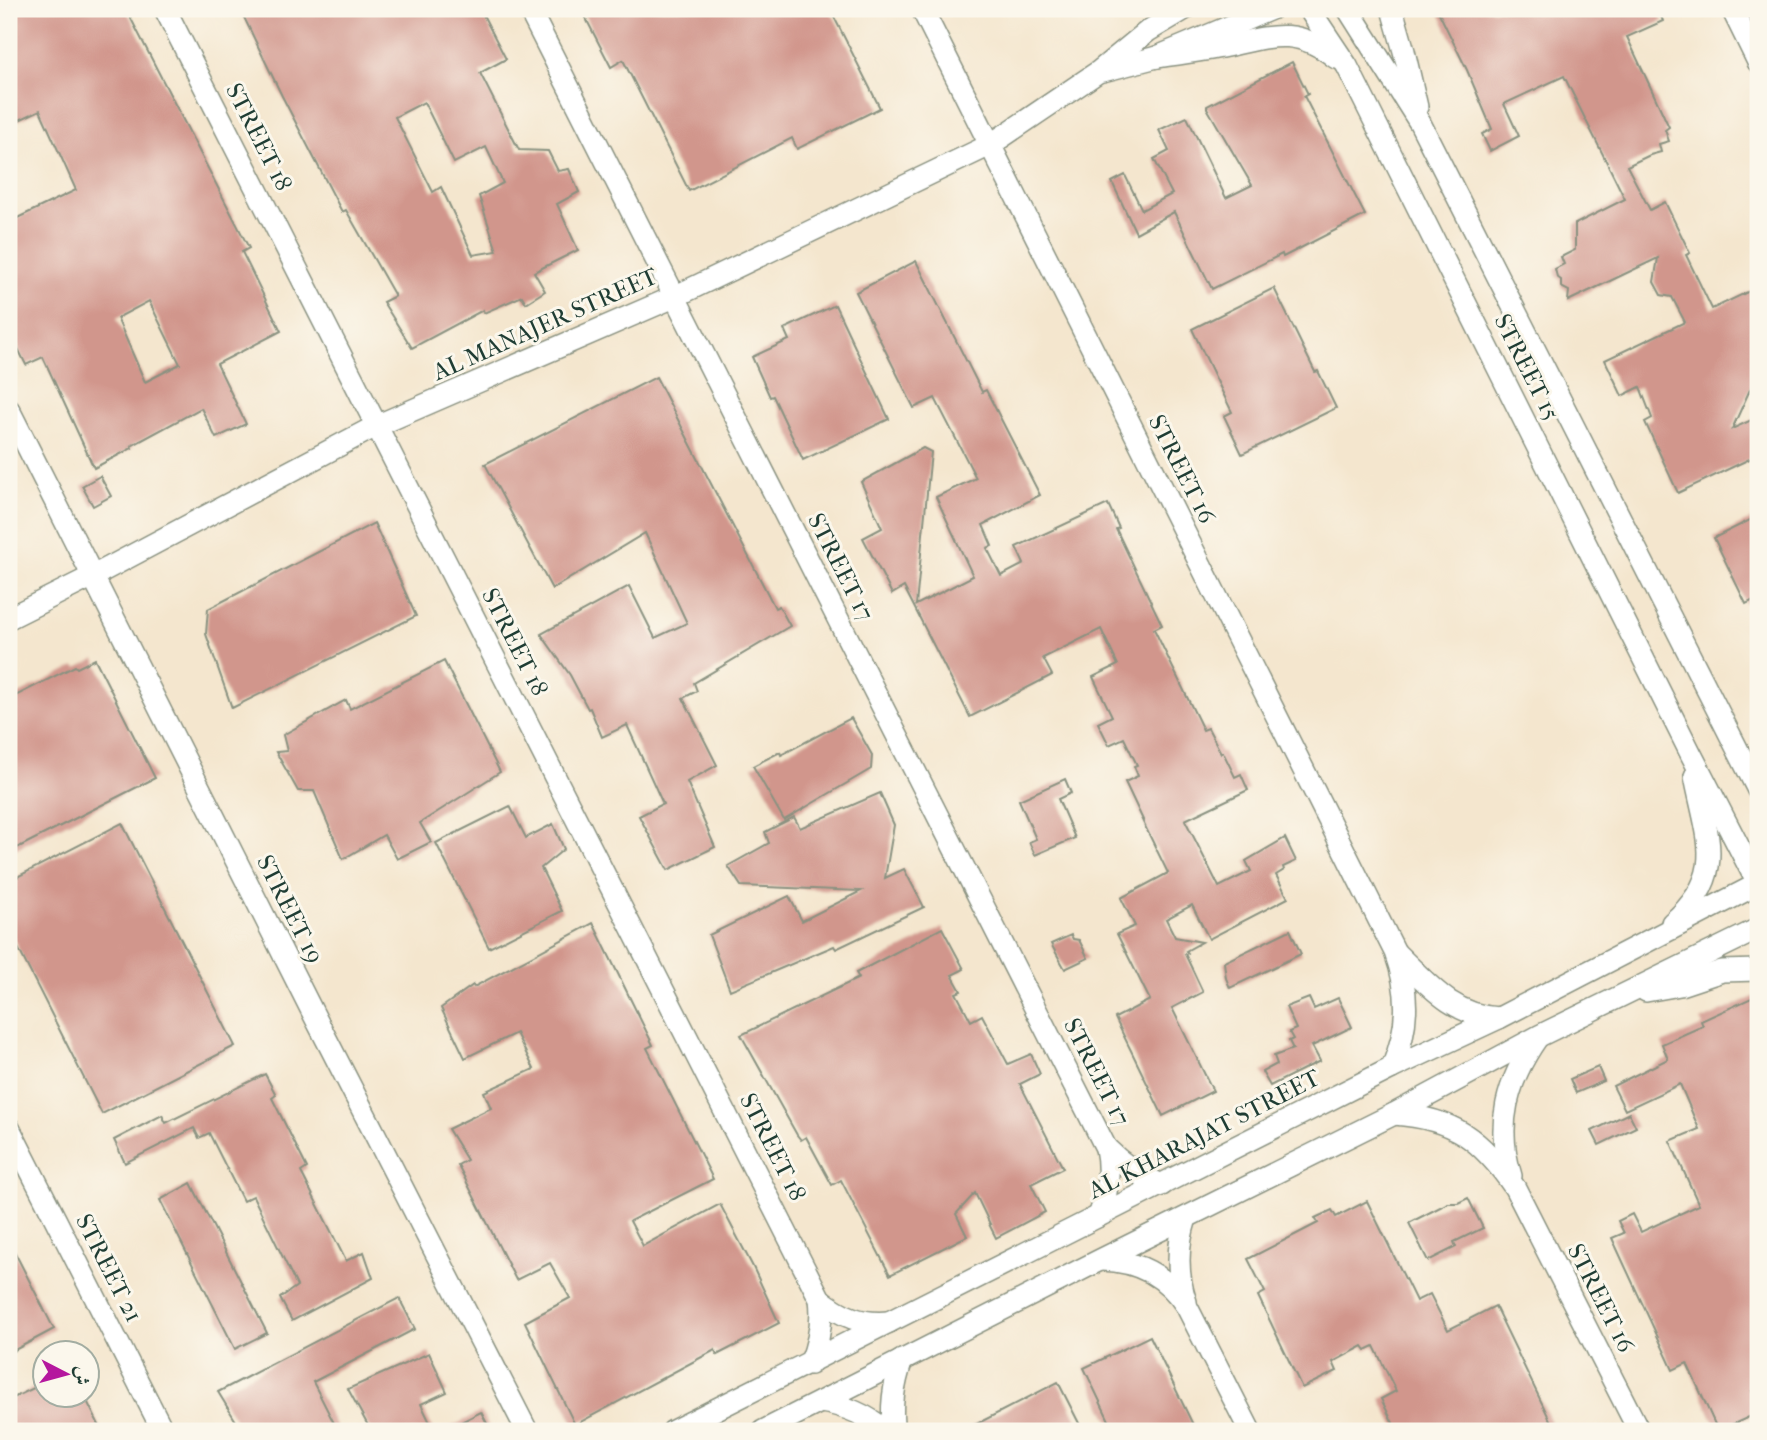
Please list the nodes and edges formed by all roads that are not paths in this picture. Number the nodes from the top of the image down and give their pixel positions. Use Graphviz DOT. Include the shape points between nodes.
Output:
graph roads {
  1 [pos="165,9"];
  2 [pos="529,9"];
  3 [pos="922,9"];
  4 [pos="1185,9"];
  5 [pos="1271,9"];
  6 [pos="1309,9"];
  7 [pos="1348,9"];
  8 [pos="1392,9"];
  9 [pos="1732,9"];
  10 [pos="1157,57"];
  11 [pos="1758,62"];
  12 [pos="1347,66"];
  13 [pos="1098,72"];
  14 [pos="1420,123"];
  15 [pos="990,145"];
  16 [pos="674,297"];
  17 [pos="9,410"];
  18 [pos="376,426"];
  19 [pos="93,576"];
  20 [pos="9,618"];
  21 [pos="1691,754"];
  22 [pos="1755,781"];
  23 [pos="1758,884"];
  24 [pos="1758,929"];
  25 [pos="1652,940"];
  26 [pos="1395,952"];
  27 [pos="1758,970"];
  28 [pos="1617,997"];
  29 [pos="1499,1017"];
  30 [pos="1539,1036"];
  31 [pos="1392,1069"];
  32 [pos="1394,1114"];
  33 [pos="9,1128"];
  34 [pos="1106,1148"];
  35 [pos="1162,1185"];
  36 [pos="1516,1188"];
  37 [pos="1099,1216"];
  38 [pos="1186,1217"];
  39 [pos="1100,1260"];
  40 [pos="820,1299"];
  41 [pos="1187,1307"];
  42 [pos="893,1321"];
  43 [pos="902,1360"];
  44 [pos="810,1364"];
  45 [pos="821,1402"];
  46 [pos="163,1431"];
  47 [pos="527,1431"];
  48 [pos="673,1431"];
  49 [pos="763,1431"];
  50 [pos="886,1431"];
  51 [pos="894,1431"];
  52 [pos="1250,1431"];
  53 [pos="1639,1431"];
  1 -- 18 [label="street, STREET 18"];
  2 -- 16 [label="street, STREET 17"];
  3 -- 15 [label="street, STREET 16"];
  4 -- 13 [label="street, AL MANAJER STREET"];
  5 -- 10 [label="street, AL MANAJER STREET"];
  6 -- 12 [label="street, STREET 15"];
  7 -- 14 [label="street, STREET 15"];
  8 -- 14 [label="street, STREET 15"];
  9 -- 11 [label="street"];
  10 -- 12 [label="street" via="1257,38 1290,37 1314,43"];
  10 -- 13 [label="street, AL MANAJER STREET"];
  12 -- 21 [label="street, STREET 15"];
  13 -- 15 [label="street, AL MANAJER STREET"];
  14 -- 22 [label="street, STREET 15"];
  15 -- 16 [label="street, AL MANAJER STREET"];
  15 -- 26 [label="street, STREET 16"];
  16 -- 18 [label="street, AL MANAJER STREET"];
  16 -- 34 [label="street, STREET 17"];
  17 -- 19 [label="street, STREET 19"];
  18 -- 19 [label="street, AL MANAJER STREET"];
  18 -- 40 [label="street, STREET 18"];
  19 -- 20 [label="street, AL MANAJER STREET"];
  19 -- 47 [label="street, STREET 19"];
  21 -- 23 [label="street, STREET 15"];
  21 -- 25 [label="street, STREET 15" via="1710,857 1707,876 1684,912"];
  23 -- 25 [label="street, AL KHARAJAT STREET"];
  24 -- 28 [label="street"];
  25 -- 29 [label="street, AL KHARAJAT STREET"];
  26 -- 29 [label="street, STREET 16" via="1455,1006"];
  26 -- 31 [label="street, STREET 16" via="1405,985 1406,1019"];
  27 -- 28 [label="street" via="1722,971"];
  28 -- 30 [label="street"];
  29 -- 31 [label="street, AL KHARAJAT STREET"];
  30 -- 32 [label="street"];
  30 -- 36 [label="street, STREET 16" via="1517,1070 1505,1109 1503,1136"];
  31 -- 35 [label="street, AL KHARAJAT STREET"];
  32 -- 36 [label="street, STREET 16" via="1415,1115 1456,1129 1490,1155"];
  32 -- 38 [label="street"];
  33 -- 46 [label="street, STREET 21"];
  34 -- 35 [label="street, STREET 17" via="1129,1169"];
  34 -- 37 [label="street, STREET 17" via="1108,1184"];
  35 -- 37 [label="street, AL KHARAJAT STREET"];
  36 -- 53 [label="street, STREET 16"];
  37 -- 42 [label="street, AL KHARAJAT STREET"];
  38 -- 39 [label="street"];
  38 -- 41 [label="street" via="1178,1262"];
  39 -- 41 [label="street" via="1130,1263 1157,1275"];
  39 -- 43 [label="street"];
  40 -- 42 [label="street" via="853,1319"];
  40 -- 44 [label="street, STREET 18" via="820,1334"];
  41 -- 52 [label="street"];
  42 -- 44 [label="street, AL KHARAJAT STREET"];
  43 -- 45 [label="street"];
  43 -- 51 [label="street" via="893,1392"];
  44 -- 48 [label="street, AL KHARAJAT STREET"];
  45 -- 49 [label="street"];
  45 -- 50 [label="street" via="862,1414"];
}
